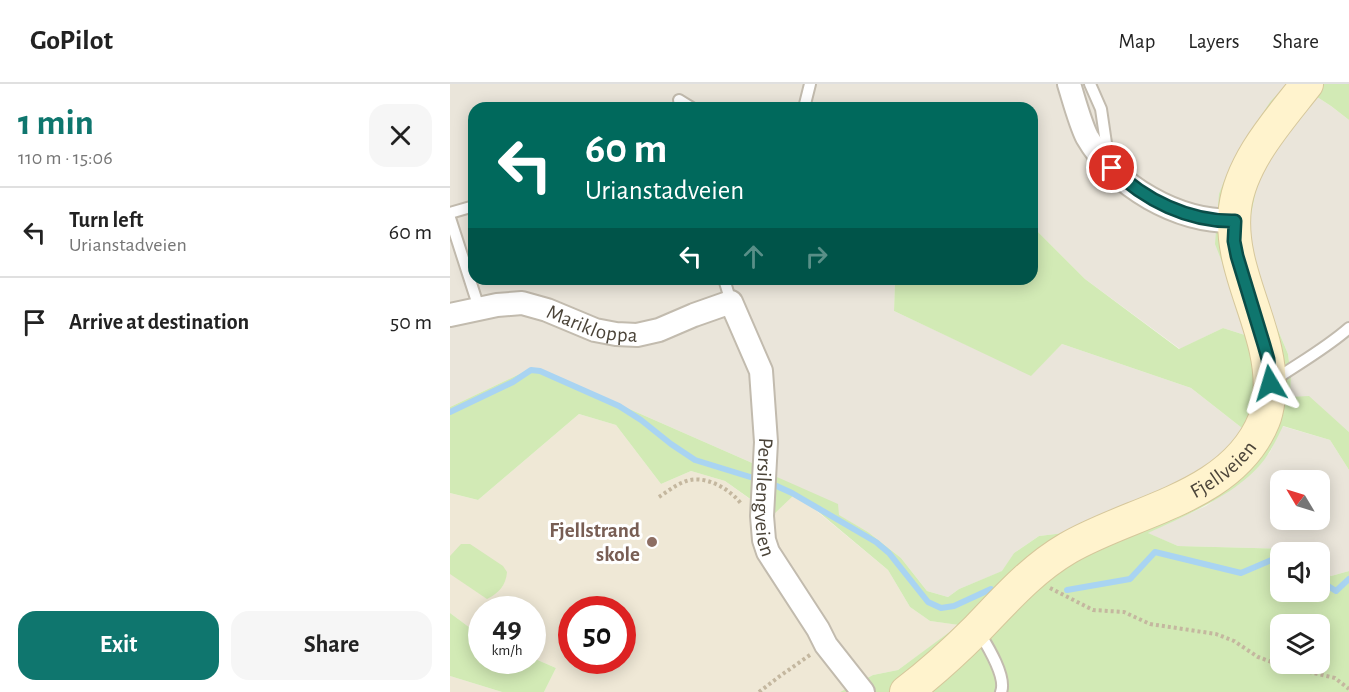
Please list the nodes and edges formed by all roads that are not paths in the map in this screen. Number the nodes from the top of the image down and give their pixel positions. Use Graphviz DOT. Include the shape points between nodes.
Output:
graph roads {
  1 [pos="810,84"];
  2 [pos="1069,84"];
  3 [pos="1090,84"];
  4 [pos="1296,90"];
  5 [pos="679,100"];
  6 [pos="682,102"];
  7 [pos="806,102"];
  8 [pos="1103,159"];
  9 [pos="468,208"];
  10 [pos="450,216"];
  11 [pos="1235,221"];
  12 [pos="468,273"];
  13 [pos="472,285"];
  14 [pos="726,285"];
  15 [pos="731,302"];
  16 [pos="479,308"];
  17 [pos="450,315"];
  18 [pos="1349,328"];
  19 [pos="1270,383"];
  20 [pos="976,629"];
  21 [pos="862,692"];
  22 [pos="906,692"];
  23 [pos="1001,692"];
  1 -- 7 [label="lane"];
  2 -- 8 [label="street" via="1086,135"];
  3 -- 8 [label="lane" via="1101,109 1107,150"];
  4 -- 11 [label="main road, Fjellveien" via="1252,162 1239,191"];
  5 -- 6 [label="lane"];
  8 -- 11 [label="street" via="1150,198 1198,217"];
  9 -- 10 [label="lane"];
  10 -- 12 [label="lane"];
  11 -- 19 [label="main road, Fjellveien" via="1237,256 1268,359"];
  13 -- 16 [label="lane"];
  14 -- 15 [label="lane, Persilengveien"];
  15 -- 16 [label="street, Marikloppa" via="659,330 626,336 595,330 522,303"];
  15 -- 21 [label="street, Persilengveien" via="761,371 766,442 762,516 768,552 826,645"];
  16 -- 17 [label="street, Marikloppa"];
  18 -- 19 [label="lane"];
  19 -- 20 [label="main road, Fjellveien" via="1261,428 1230,468 1182,497 1068,548 1032,573"];
  20 -- 22 [label="main road, Fjellveien"];
  20 -- 23 [label="lane" via="998,666"];
}
